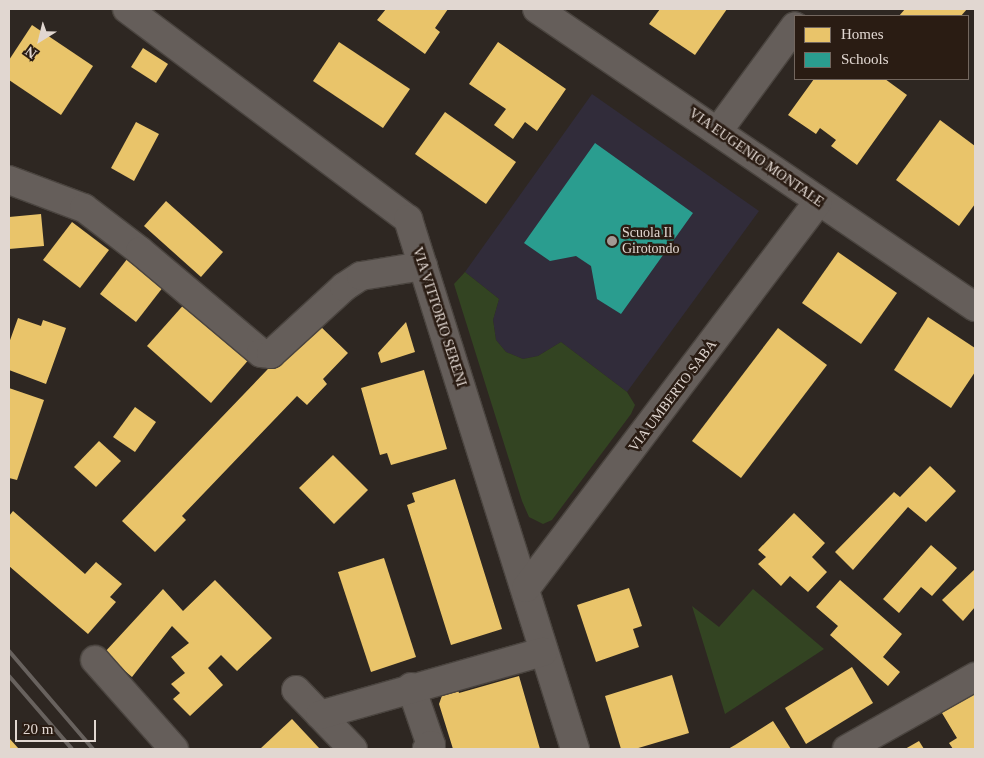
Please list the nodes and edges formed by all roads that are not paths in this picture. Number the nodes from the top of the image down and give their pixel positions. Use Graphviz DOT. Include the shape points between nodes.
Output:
graph roads {
  1 [pos="127,9"];
  2 [pos="538,9"];
  3 [pos="794,27"];
  4 [pos="718,131"];
  5 [pos="9,180"];
  6 [pos="818,202"];
  7 [pos="423,266"];
  8 [pos="971,295"];
  9 [pos="526,588"];
  10 [pos="543,652"];
  11 [pos="95,660"];
  12 [pos="975,677"];
  13 [pos="411,686"];
  14 [pos="296,690"];
  15 [pos="320,715"];
  16 [pos="174,749"];
  17 [pos="353,749"];
  18 [pos="427,749"];
  19 [pos="575,749"];
  20 [pos="847,749"];
  1 -- 7 [label="street, VIA VITTORIO SERENI" via="408,219"];
  2 -- 4 [label="street, VIA EUGENIO MONTALE"];
  3 -- 4 [label="street"];
  4 -- 6 [label="street, VIA EUGENIO MONTALE"];
  5 -- 7 [label="street" via="84,208 261,353 272,354 344,287 361,276"];
  6 -- 8 [label="street, VIA EUGENIO MONTALE"];
  6 -- 9 [label="street, VIA UMBERTO SABA"];
  7 -- 9 [label="street, VIA VITTORIO SERENI"];
  9 -- 10 [label="street, VIA VITTORIO SERENI"];
  10 -- 13 [label="street"];
  10 -- 19 [label="street, VIA VITTORIO SERENI"];
  11 -- 16 [label="street"];
  12 -- 20 [label="street"];
  13 -- 15 [label="street"];
  13 -- 18 [label="street" via="431,746"];
  14 -- 15 [label="street"];
  15 -- 17 [label="street"];
}
